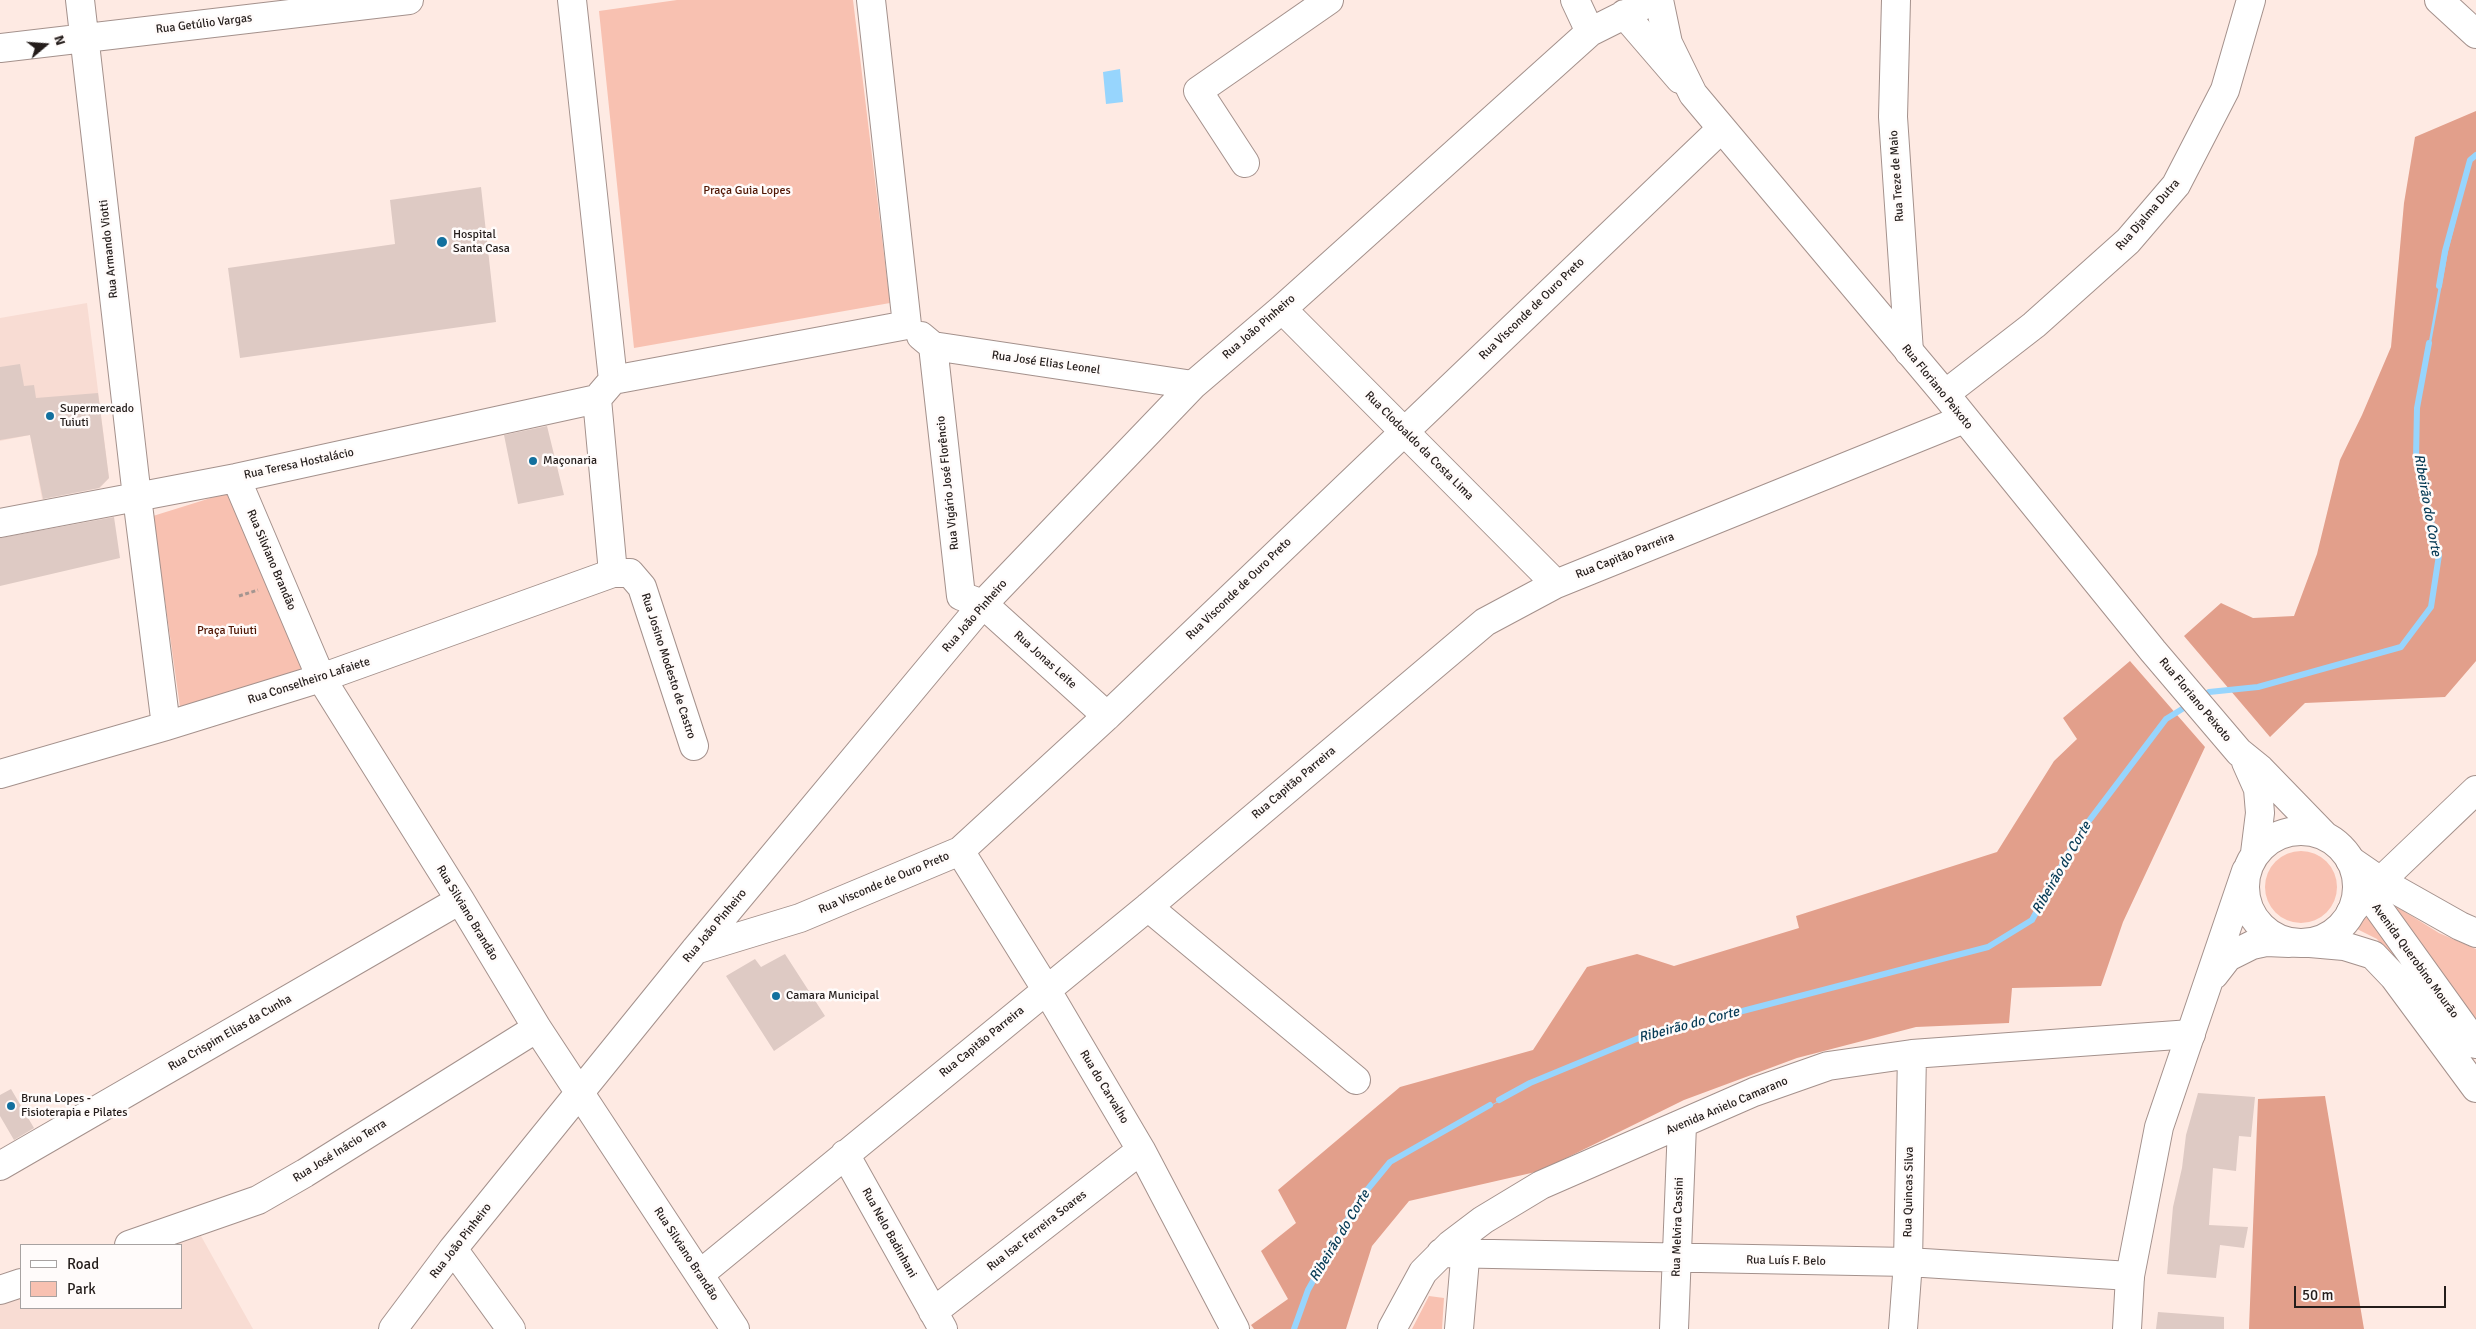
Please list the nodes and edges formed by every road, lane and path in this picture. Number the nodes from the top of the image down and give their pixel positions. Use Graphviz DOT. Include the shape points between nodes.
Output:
graph roads {
  1 [pos="80,0"];
  2 [pos="409,0"];
  3 [pos="572,0"];
  4 [pos="871,0"];
  5 [pos="1329,0"];
  6 [pos="1575,0"];
  7 [pos="1896,0"];
  8 [pos="2251,0"];
  9 [pos="2440,0"];
  10 [pos="1648,12"];
  11 [pos="1590,32"];
  12 [pos="2476,34"];
  13 [pos="85,38"];
  14 [pos="0,48"];
  15 [pos="1721,129"];
  16 [pos="1245,163"];
  17 [pos="1282,309"];
  18 [pos="907,325"];
  19 [pos="933,346"];
  20 [pos="1909,352"];
  21 [pos="1192,385"];
  22 [pos="605,389"];
  23 [pos="1945,394"];
  24 [pos="1964,419"];
  25 [pos="1404,430"];
  26 [pos="236,478"];
  27 [pos="137,497"];
  28 [pos="0,523"];
  29 [pos="613,573"];
  30 [pos="1556,584"];
  31 [pos="267,588"];
  32 [pos="239,596"];
  33 [pos="984,604"];
  34 [pos="320,678"];
  35 [pos="1107,716"];
  36 [pos="166,726"];
  37 [pos="694,746"];
  38 [pos="2242,755"];
  39 [pos="0,774"];
  40 [pos="2476,790"];
  41 [pos="2325,836"];
  42 [pos="960,851"];
  43 [pos="2251,862"];
  44 [pos="2361,885"];
  45 [pos="460,900"];
  46 [pos="1148,907"];
  47 [pos="2476,933"];
  48 [pos="2300,943"];
  49 [pos="695,950"];
  50 [pos="2212,978"];
  51 [pos="1046,989"];
  52 [pos="537,1028"];
  53 [pos="2191,1034"];
  54 [pos="2476,1044"];
  55 [pos="1912,1054"];
  56 [pos="1356,1080"];
  57 [pos="2476,1088"];
  58 [pos="580,1094"];
  59 [pos="1682,1125"];
  60 [pos="1141,1150"];
  61 [pos="845,1154"];
  62 [pos="0,1166"];
  63 [pos="132,1244"];
  64 [pos="1458,1246"];
  65 [pos="453,1249"];
  66 [pos="1677,1260"];
  67 [pos="1908,1262"];
  68 [pos="700,1274"];
  69 [pos="2130,1276"];
  70 [pos="20,1283"];
  71 [pos="0,1290"];
  72 [pos="938,1321"];
  73 [pos="1226,1325"];
  74 [pos="393,1329"];
  75 [pos="512,1329"];
  76 [pos="734,1329"];
  77 [pos="1392,1329"];
  78 [pos="1459,1329"];
  79 [pos="1674,1329"];
  80 [pos="1903,1329"];
  81 [pos="2126,1329"];
  1 -- 13 [label="street, Rua Armando Viotti"];
  2 -- 13 [label="street, Rua Getúlio Vargas"];
  3 -- 22 [label="street"];
  4 -- 18 [label="street"];
  5 -- 16 [label="street" via="1198,91"];
  6 -- 11 [label="street"];
  7 -- 20 [label="street, Rua Treze de Maio" via="1892,117"];
  8 -- 23 [label="street, Rua Djalma Dutra" via="2225,90 2176,185 2120,248 2034,325"];
  9 -- 12 [label="street"];
  10 -- 11 [label="street, Rua João Pinheiro"];
  10 -- 15 [label="street, Rua Floriano Peixoto" via="1668,43 1693,94"];
  11 -- 17 [label="street, Rua João Pinheiro"];
  13 -- 14 [label="street, Rua Getúlio Vargas"];
  13 -- 27 [label="street, Rua Armando Viotti"];
  15 -- 20 [label="street, Rua Floriano Peixoto"];
  15 -- 25 [label="street, Rua Visconde de Ouro Preto"];
  17 -- 21 [label="street, Rua João Pinheiro"];
  17 -- 25 [label="street, Rua Clodoaldo da Costa Lima"];
  18 -- 19 [label="street"];
  18 -- 22 [label="street"];
  19 -- 21 [label="street, Rua José Elias Leonel"];
  19 -- 33 [label="street, Rua Vigário José Florêncio" via="960,596"];
  20 -- 23 [label="street, Rua Floriano Peixoto"];
  21 -- 33 [label="street, Rua João Pinheiro"];
  22 -- 26 [label="street, Rua Teresa Hostalácio"];
  22 -- 29 [label="street"];
  23 -- 24 [label="street, Rua Floriano Peixoto"];
  24 -- 30 [label="street, Rua Capitão Parreira"];
  24 -- 38 [label="street, Rua Floriano Peixoto"];
  25 -- 30 [label="street, Rua Clodoaldo da Costa Lima"];
  25 -- 35 [label="street, Rua Visconde de Ouro Preto"];
  26 -- 27 [label="street, Rua Teresa Hostalácio"];
  26 -- 34 [label="street, Rua Silviano Brandão"];
  27 -- 28 [label="street, Rua Teresa Hostalácio"];
  27 -- 36 [label="street"];
  29 -- 34 [label="street, Rua Conselheiro Lafaiete"];
  29 -- 37 [label="street, Rua Josino Modesto de Castro" via="630,573 642,587"];
  30 -- 46 [label="street, Rua Capitão Parreira" via="1485,622"];
  31 -- 32 [label="path"];
  33 -- 35 [label="street, Rua Jonas Leite"];
  33 -- 49 [label="street, Rua João Pinheiro"];
  34 -- 36 [label="street, Rua Conselheiro Lafaiete"];
  34 -- 45 [label="street, Rua Silviano Brandão"];
  35 -- 42 [label="street, Rua Visconde de Ouro Preto"];
  36 -- 39 [label="street, Rua Conselheiro Lafaiete"];
  38 -- 41 [label="street, Rua Floriano Peixoto" via="2260,769"];
  38 -- 43 [label="street, Rua Floriano Peixoto" via="2258,789 2260,813"];
  40 -- 44 [label="street"];
  41 -- 43 [label="street" via="2306,830 2286,832 2269,840"];
  41 -- 44 [label="street" via="2339,846"];
  42 -- 49 [label="street, Rua Visconde de Ouro Preto" via="800,918"];
  42 -- 51 [label="street, Rua do Carvalho"];
  43 -- 48 [label="street" via="2244,890 2249,909 2259,925 2275,937"];
  43 -- 50 [label="street"];
  44 -- 47 [label="street"];
  44 -- 48 [label="street" via="2341,927 2326,937"];
  44 -- 54 [label="street, Avenida Querobino Mourão"];
  45 -- 52 [label="street, Rua Silviano Brandão"];
  45 -- 62 [label="street, Rua Crispim Elias da Cunha"];
  46 -- 51 [label="street, Rua Capitão Parreira"];
  46 -- 56 [label="street"];
  48 -- 50 [label="street, Avenida Querobino Mourão" via="2252,945 2228,957"];
  48 -- 57 [label="street, Avenida Querobino Mourão" via="2344,946 2373,956 2394,977"];
  49 -- 58 [label="street, Rua João Pinheiro"];
  50 -- 53 [label="street"];
  51 -- 60 [label="street, Rua do Carvalho"];
  51 -- 61 [label="street, Rua Capitão Parreira"];
  52 -- 58 [label="street, Rua Silviano Brandão"];
  52 -- 63 [label="street, Rua José Inácio Terra" via="258,1200"];
  53 -- 55 [label="street, Avenida Anielo Camarano"];
  53 -- 69 [label="street" via="2159,1127"];
  55 -- 59 [label="street, Avenida Anielo Camarano" via="1828,1066 1754,1092"];
  55 -- 67 [label="street, Rua Quincas Silva"];
  58 -- 65 [label="street, Rua João Pinheiro"];
  58 -- 68 [label="street, Rua Silviano Brandão"];
  59 -- 64 [label="street, Avenida Anielo Camarano" via="1541,1185"];
  59 -- 66 [label="street, Rua Melvira Cassini"];
  60 -- 72 [label="street, Rua Isac Ferreira Soares"];
  60 -- 73 [label="street, Rua do Carvalho"];
  61 -- 68 [label="street, Rua Capitão Parreira"];
  61 -- 72 [label="street, Rua Nelo Badinhani"];
  64 -- 66 [label="street, Rua Luís F. Belo"];
  64 -- 77 [label="street, Avenida Anielo Camarano" via="1423,1272"];
  64 -- 78 [label="street"];
  65 -- 74 [label="street, Rua João Pinheiro"];
  65 -- 75 [label="street"];
  66 -- 67 [label="street, Rua Luís F. Belo"];
  66 -- 79 [label="street, Rua Melvira Cassini"];
  67 -- 69 [label="street, Rua Luís F. Belo"];
  67 -- 80 [label="street, Rua Quincas Silva"];
  68 -- 76 [label="street, Rua Silviano Brandão"];
  69 -- 81 [label="street"];
  70 -- 71 [label="street"];
}
